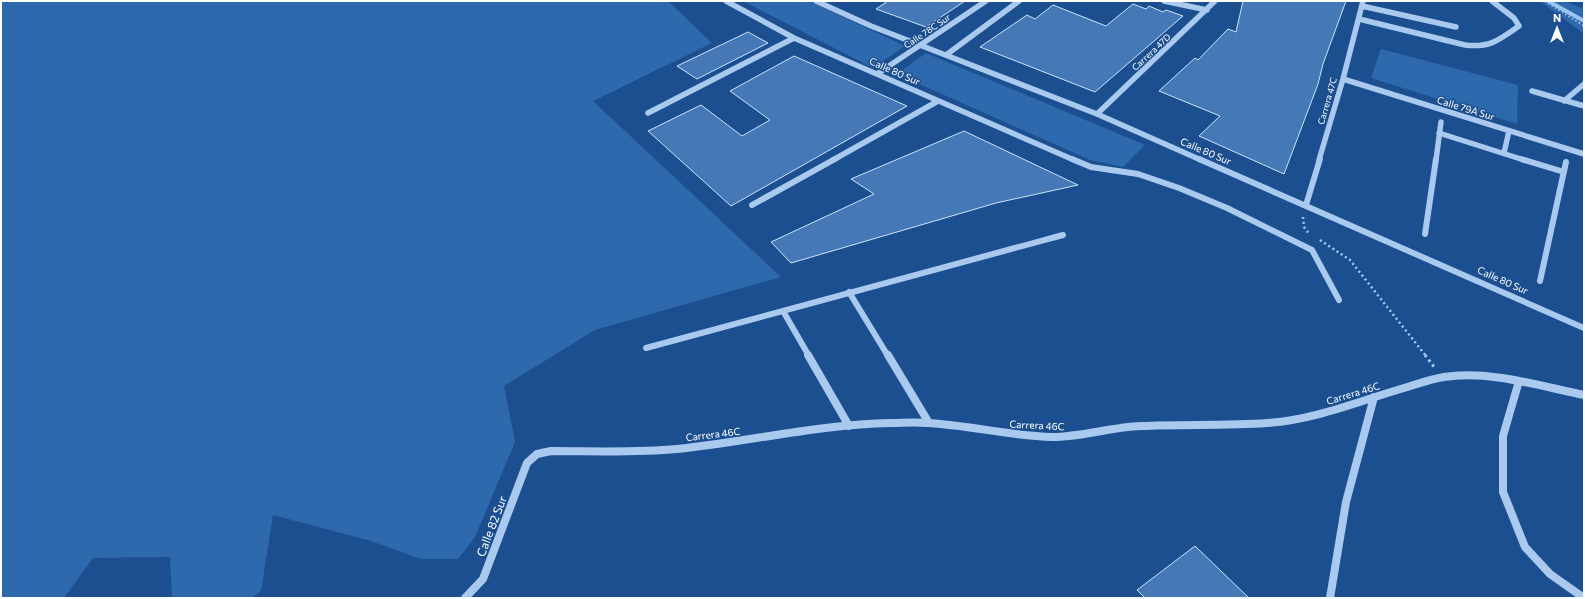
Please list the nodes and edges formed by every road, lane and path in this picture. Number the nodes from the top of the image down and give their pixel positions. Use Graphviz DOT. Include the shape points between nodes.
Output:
graph roads {
  1 [pos="726,1"];
  2 [pos="816,1"];
  3 [pos="986,1"];
  4 [pos="1019,1"];
  5 [pos="1164,1"];
  6 [pos="1215,1"];
  7 [pos="1492,1"];
  8 [pos="1545,1"];
  9 [pos="1363,4"];
  10 [pos="1207,10"];
  11 [pos="1359,19"];
  12 [pos="1584,26"];
  13 [pos="1456,27"];
  14 [pos="794,38"];
  15 [pos="920,45"];
  16 [pos="946,55"];
  17 [pos="877,74"];
  18 [pos="1343,79"];
  19 [pos="1584,84"];
  20 [pos="1532,91"];
  21 [pos="938,100"];
  22 [pos="1564,101"];
  23 [pos="1584,106"];
  24 [pos="648,113"];
  25 [pos="1096,114"];
  26 [pos="1441,122"];
  27 [pos="1509,131"];
  28 [pos="1439,133"];
  29 [pos="1504,153"];
  30 [pos="1584,154"];
  31 [pos="1566,162"];
  32 [pos="1564,172"];
  33 [pos="752,205"];
  34 [pos="1306,205"];
  35 [pos="1425,234"];
  36 [pos="1063,235"];
  37 [pos="1540,281"];
  38 [pos="849,292"];
  39 [pos="1339,300"];
  40 [pos="783,311"];
  41 [pos="1584,328"];
  42 [pos="646,348"];
  43 [pos="1442,377"];
  44 [pos="1519,381"];
  45 [pos="1584,395"];
  46 [pos="1374,397"];
  47 [pos="929,422"];
  48 [pos="849,426"];
  49 [pos="531,457"];
  50 [pos="465,598"];
  51 [pos="1330,598"];
  52 [pos="1584,598"];
  1 -- 14 [label="street, Calle 80 Sur"];
  2 -- 15 [label="street, Calle 80 Sur"];
  3 -- 15 [label="street, Calle 78C Sur"];
  4 -- 16 [label="street"];
  5 -- 10 [label="street"];
  6 -- 10 [label="street, Carrera 47D"];
  7 -- 11 [label="street" via="1514,18 1519,26 1489,46 1465,45"];
  8 -- 12 [label="path"];
  9 -- 11 [label="street, Carrera 47C"];
  9 -- 13 [label="street"];
  10 -- 25 [label="street, Carrera 47D"];
  11 -- 18 [label="street, Carrera 47C"];
  14 -- 17 [label="street, Calle 80 Sur"];
  14 -- 24 [label="street"];
  15 -- 16 [label="street, Calle 80 Sur"];
  15 -- 17 [label="street, Calle 78C Sur"];
  16 -- 25 [label="street, Calle 80 Sur"];
  17 -- 21 [label="street, Calle 80 Sur"];
  18 -- 27 [label="street, Calle 79A Sur"];
  18 -- 34 [label="street, Carrera 47C"];
  19 -- 22 [label="street"];
  20 -- 22 [label="street"];
  21 -- 33 [label="street"];
  21 -- 39 [label="street, Calle 80 Sur" via="1091,168 1138,174 1179,188 1227,208 1312,250"];
  22 -- 23 [label="street"];
  25 -- 34 [label="street, Calle 80 Sur"];
  26 -- 28 [label="street"];
  27 -- 29 [label="street"];
  27 -- 30 [label="street, Calle 79A Sur"];
  28 -- 29 [label="street"];
  28 -- 35 [label="street"];
  29 -- 32 [label="street"];
  31 -- 32 [label="street"];
  32 -- 37 [label="street"];
  34 -- 41 [label="street, Calle 80 Sur"];
  34 -- 43 [label="path" via="1302,224 1307,233 1350,260"];
  36 -- 38 [label="street"];
  38 -- 40 [label="street"];
  38 -- 47 [label="street"];
  40 -- 42 [label="street"];
  40 -- 48 [label="street"];
  43 -- 44 [label="street, Carrera 46C" via="1467,375"];
  43 -- 46 [label="street, Carrera 46C"];
  44 -- 45 [label="street, Carrera 46C"];
  44 -- 52 [label="street" via="1504,436 1503,492 1525,547 1550,574"];
  46 -- 47 [label="street, Carrera 46C" via="1308,416 1271,423 1140,426 1078,436 1026,436"];
  46 -- 51 [label="street" via="1346,502"];
  47 -- 48 [label="street, Carrera 46C"];
  48 -- 49 [label="street, Carrera 46C" via="676,449 551,451"];
  49 -- 50 [label="street, Calle 82 Sur" via="482,579"];
}
